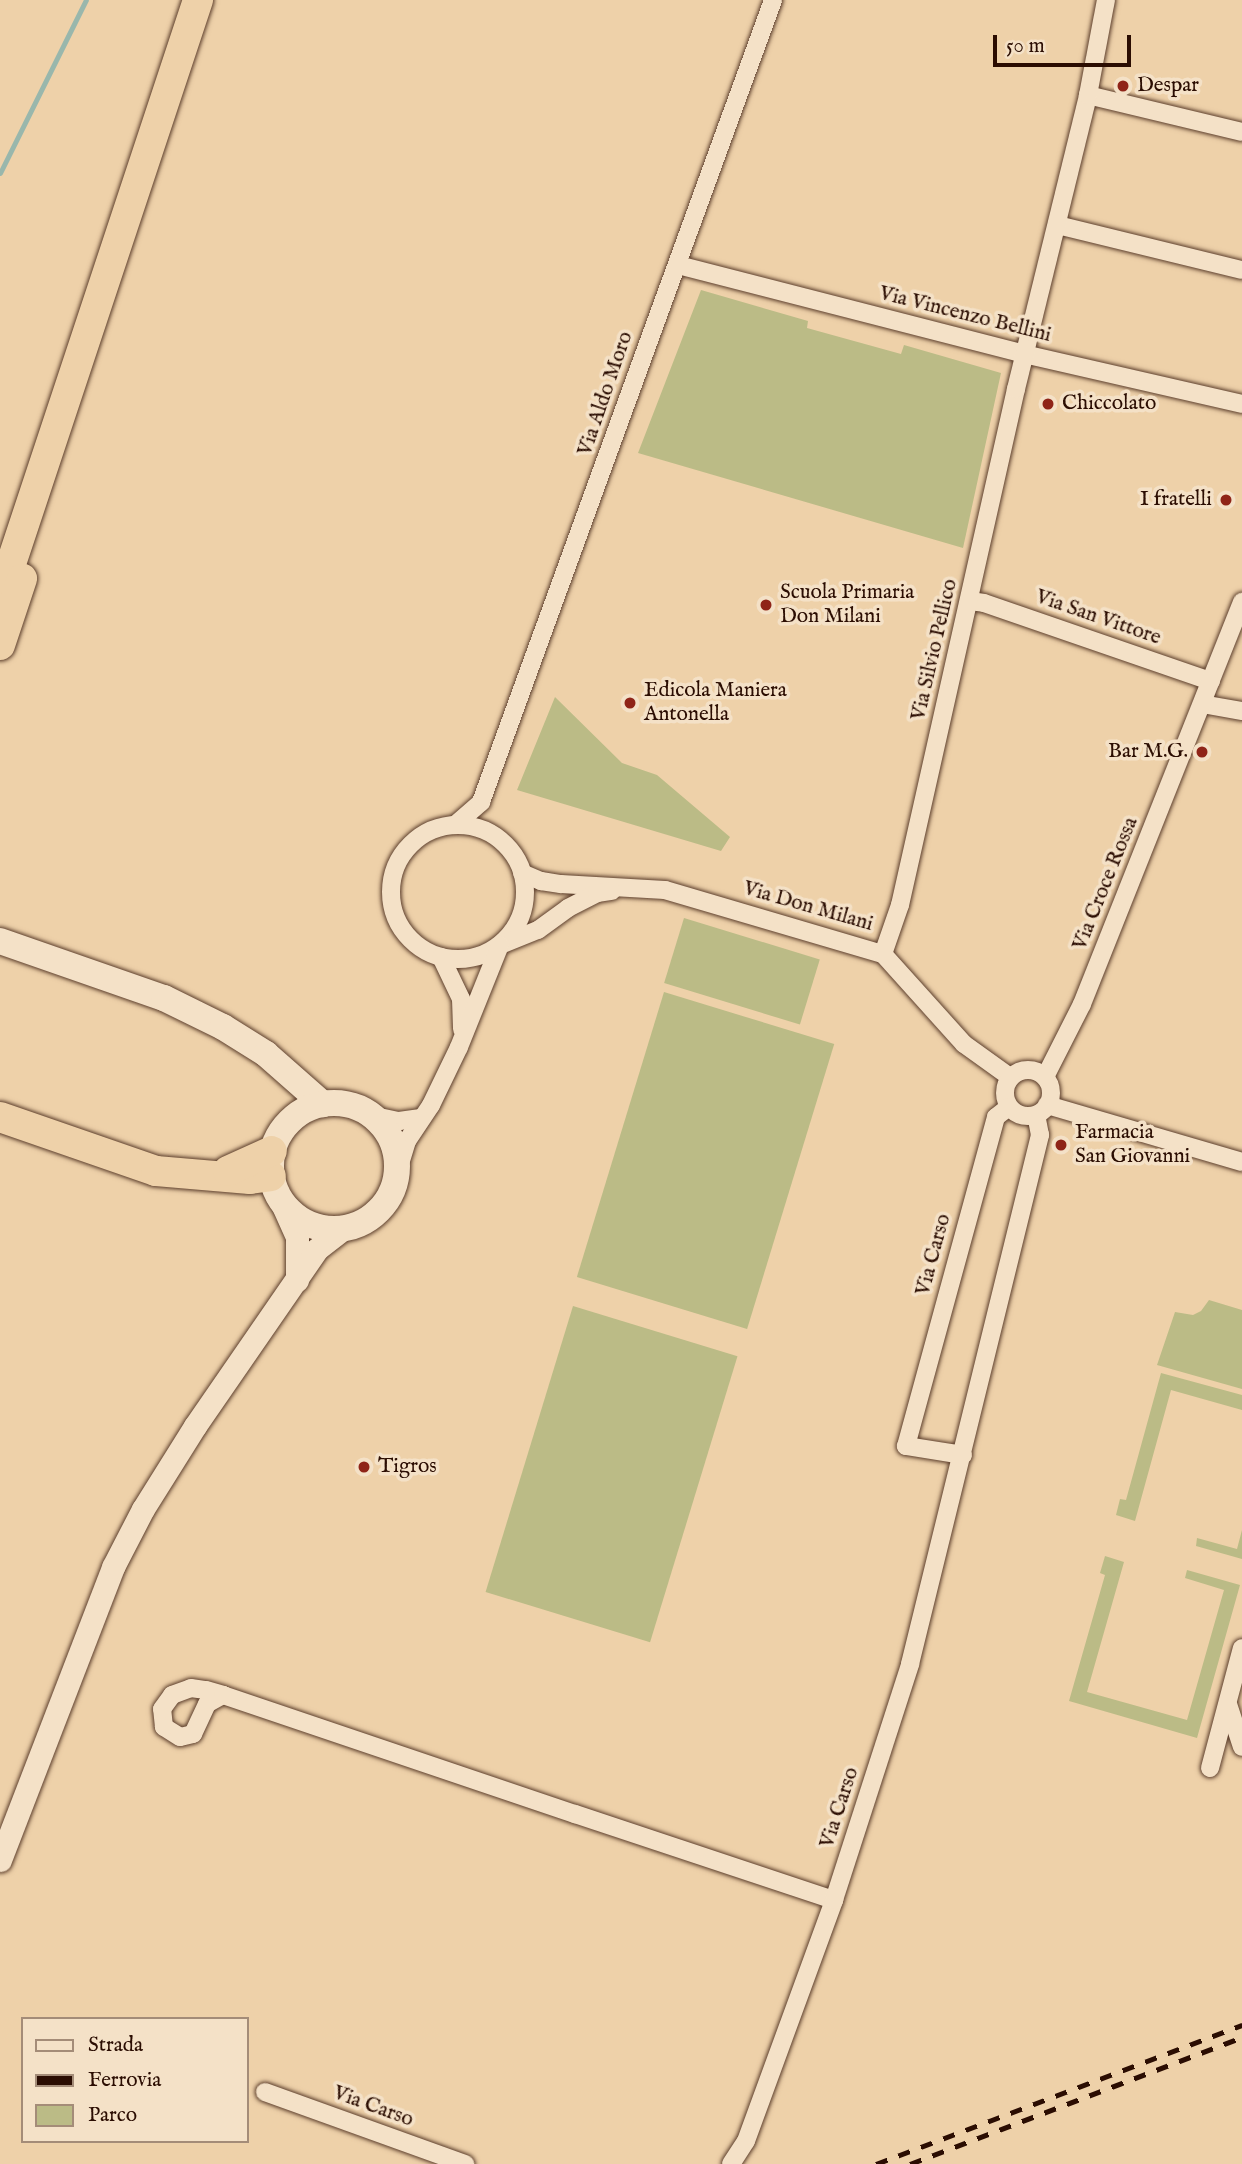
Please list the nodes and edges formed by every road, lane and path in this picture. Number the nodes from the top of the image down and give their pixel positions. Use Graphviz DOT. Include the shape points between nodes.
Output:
graph roads {
  1 [pos="198,0"];
  2 [pos="773,0"];
  3 [pos="1106,0"];
  4 [pos="1088,95"];
  5 [pos="1242,132"];
  6 [pos="1057,225"];
  7 [pos="678,265"];
  8 [pos="1242,270"];
  9 [pos="85,337"];
  10 [pos="1024,354"];
  11 [pos="1242,404"];
  12 [pos="32,502"];
  13 [pos="0,548"];
  14 [pos="0,597"];
  15 [pos="970,601"];
  16 [pos="1242,602"];
  17 [pos="0,645"];
  18 [pos="1211,681"];
  19 [pos="1202,704"];
  20 [pos="1242,711"];
  21 [pos="481,802"];
  22 [pos="455,825"];
  23 [pos="496,837"];
  24 [pos="522,873"];
  25 [pos="629,888"];
  26 [pos="0,941"];
  27 [pos="500,945"];
  28 [pos="883,954"];
  29 [pos="441,957"];
  30 [pos="460,1047"];
  31 [pos="266,1054"];
  32 [pos="1010,1077"];
  33 [pos="1045,1077"];
  34 [pos="323,1104"];
  35 [pos="1009,1107"];
  36 [pos="1042,1110"];
  37 [pos="370,1115"];
  38 [pos="0,1117"];
  39 [pos="421,1118"];
  40 [pos="1242,1162"];
  41 [pos="277,1164"];
  42 [pos="395,1180"];
  43 [pos="344,1228"];
  44 [pos="297,1280"];
  45 [pos="963,1455"];
  46 [pos="1242,1648"];
  47 [pos="223,1695"];
  48 [pos="1228,1704"];
  49 [pos="1242,1747"];
  50 [pos="1210,1768"];
  51 [pos="1,1852"];
  52 [pos="834,1900"];
  53 [pos="265,2092"];
  54 [pos="465,2164"];
  55 [pos="731,2164"];
  1 -- 9 [label="highway"];
  2 -- 7 [label="street, Via Aldo Moro"];
  3 -- 4 [label="street"];
  4 -- 5 [label="street"];
  4 -- 6 [label="street, Via Silvio Pellico"];
  6 -- 8 [label="street"];
  6 -- 10 [label="street, Via Silvio Pellico"];
  7 -- 10 [label="street, Via Vincenzo Bellini"];
  7 -- 21 [label="street, Via Aldo Moro"];
  9 -- 12 [label="highway"];
  9 -- 13 [label="highway" via="46,407"];
  10 -- 11 [label="street, Via Vincenzo Bellini"];
  10 -- 15 [label="street, Via Silvio Pellico"];
  12 -- 14 [label="highway"];
  12 -- 17 [label="highway" via="22,578"];
  15 -- 18 [label="street, Via San Vittore"];
  15 -- 28 [label="street, Via Silvio Pellico" via="900,905"];
  16 -- 18 [label="street, Via Croce Rossa"];
  18 -- 19 [label="street, Via Croce Rossa"];
  19 -- 20 [label="street"];
  19 -- 33 [label="street, Via Croce Rossa" via="1082,1004"];
  21 -- 22 [label="street, Via Aldo Moro"];
  21 -- 23 [label="street"];
  22 -- 23 [label="street" via="472,826"];
  22 -- 29 [label="street" via="433,829 410,845 394,869 391,887 395,915 403,931 424,950"];
  23 -- 24 [label="street"];
  24 -- 25 [label="street, Via Don Milani" via="561,884"];
  24 -- 27 [label="street" via="522,912"];
  25 -- 27 [label="street, Via Don Milani" via="597,893 538,930"];
  25 -- 28 [label="street, Via Don Milani" via="665,890"];
  26 -- 31 [label="main road" via="164,998"];
  27 -- 29 [label="street" via="472,958"];
  27 -- 30 [label="street"];
  28 -- 32 [label="street, Via Don Milani" via="964,1044"];
  29 -- 30 [label="street" via="461,999"];
  30 -- 39 [label="street"];
  31 -- 34 [label="main road"];
  31 -- 41 [label="main road" via="283,1091"];
  32 -- 33 [label="street" via="1031,1070"];
  32 -- 35 [label="street" via="1004,1092"];
  33 -- 36 [label="street" via="1051,1091"];
  34 -- 37 [label="main road" via="348,1105"];
  34 -- 41 [label="main road" via="300,1112"];
  35 -- 36 [label="street" via="1021,1115"];
  35 -- 45 [label="street, Via Carso" via="996,1117 906,1446"];
  36 -- 40 [label="street"];
  36 -- 45 [label="street, Via Carso" via="1040,1135"];
  37 -- 39 [label="street" via="399,1121"];
  37 -- 42 [label="main road" via="393,1144"];
  38 -- 41 [label="highway" via="156,1171 212,1177 249,1164"];
  39 -- 42 [label="street" via="407,1141"];
  41 -- 43 [label="main road" via="307,1223"];
  41 -- 44 [label="street" via="297,1237"];
  42 -- 43 [label="main road" via="377,1212"];
  43 -- 44 [label="street" via="317,1250"];
  44 -- 51 [label="street" via="143,1508 113,1567"];
  45 -- 52 [label="street, Via Carso" via="910,1664"];
  46 -- 48 [label="street"];
  47 -- 52 [label="street"];
  48 -- 49 [label="street"];
  48 -- 50 [label="street"];
  52 -- 55 [label="street, Via Carso" via="746,2141"];
  53 -- 54 [label="street, Via Carso"];
}
